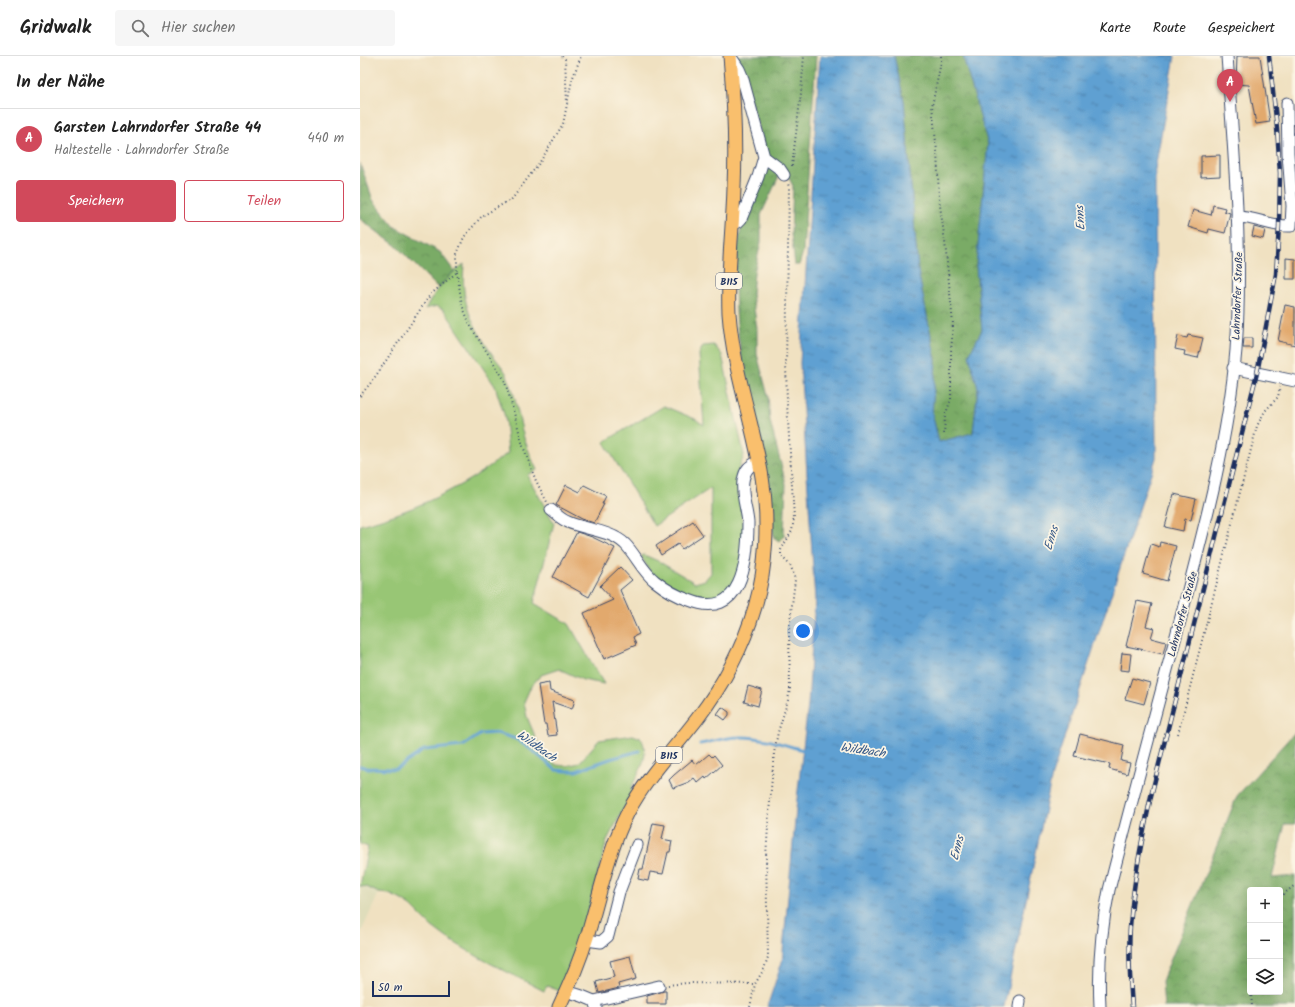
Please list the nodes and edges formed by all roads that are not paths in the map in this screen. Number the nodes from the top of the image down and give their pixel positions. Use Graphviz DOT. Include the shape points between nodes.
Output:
graph roads {
  1 [pos="1228,56"];
  2 [pos="730,57"];
  3 [pos="1287,103"];
  4 [pos="764,157"];
  5 [pos="789,174"];
  6 [pos="1237,217"];
  7 [pos="732,225"];
  8 [pos="1234,368"];
  9 [pos="1295,381"];
  10 [pos="759,461"];
  11 [pos="551,510"];
  12 [pos="636,845"];
  13 [pos="586,940"];
  14 [pos="659,986"];
  15 [pos="566,992"];
  16 [pos="595,1004"];
  17 [pos="559,1007"];
  18 [pos="1100,1007"];
  1 -- 6 [label="street, Lahrndorfer Straße"];
  2 -- 4 [label="street" via="742,76"];
  2 -- 7 [label="main road, B115" via="735,112"];
  3 -- 6 [label="street" via="1292,230"];
  4 -- 5 [label="street"];
  4 -- 7 [label="street" via="741,219"];
  6 -- 8 [label="street, Lahrndorfer Straße" via="1238,290"];
  7 -- 10 [label="main road, B115" via="729,313 741,387"];
  8 -- 9 [label="street"];
  8 -- 18 [label="street, Lahrndorfer Straße" via="1219,464 1204,531 1109,890 1101,937"];
  10 -- 11 [label="street" via="748,467 742,483 748,521 741,578 734,592 720,604 710,606 696,603 669,591 654,580 620,540 568,522"];
  10 -- 13 [label="main road, B115" via="765,504 764,557 755,607 746,632 714,696 642,789 628,813 617,838"];
  12 -- 13 [label="street" via="619,892 608,936 601,942"];
  13 -- 15 [label="main road, B115"];
  14 -- 16 [label="street"];
  15 -- 16 [label="street" via="582,996"];
  15 -- 17 [label="main road, B115"];
}
